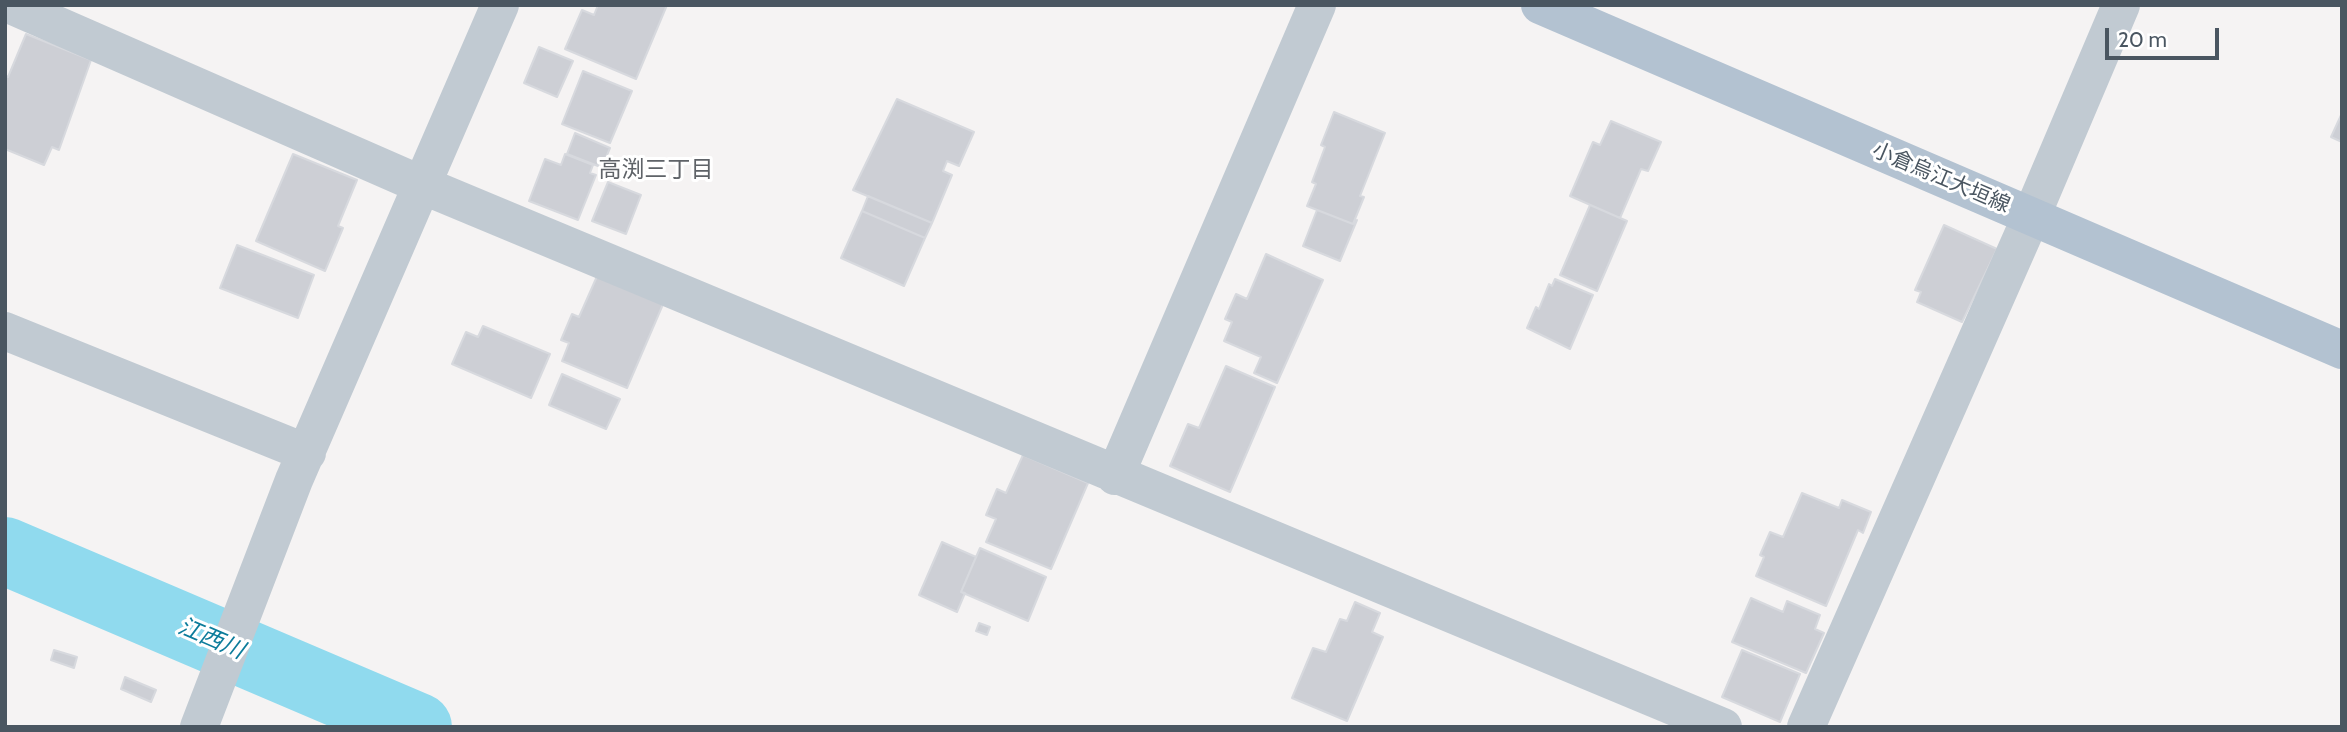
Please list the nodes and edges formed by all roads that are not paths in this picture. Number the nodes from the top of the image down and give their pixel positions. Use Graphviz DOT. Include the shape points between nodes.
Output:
graph roads {
  1 [pos="11,5"];
  2 [pos="500,5"];
  3 [pos="1317,5"];
  4 [pos="1540,5"];
  5 [pos="2121,5"];
  6 [pos="422,185"];
  7 [pos="2031,217"];
  8 [pos="5,331"];
  9 [pos="2342,350"];
  10 [pos="301,467"];
  11 [pos="1115,475"];
  12 [pos="199,727"];
  13 [pos="1723,727"];
  14 [pos="1806,727"];
  1 -- 6 [label="street"];
  2 -- 6 [label="street"];
  3 -- 11 [label="street"];
  4 -- 7 [label="main road, 小倉烏江大垣線"];
  5 -- 7 [label="street"];
  6 -- 10 [label="street"];
  6 -- 11 [label="street"];
  7 -- 9 [label="main road, 小倉烏江大垣線"];
  7 -- 14 [label="street"];
  8 -- 10 [label="street"];
  10 -- 12 [label="street"];
  11 -- 13 [label="street"];
}
